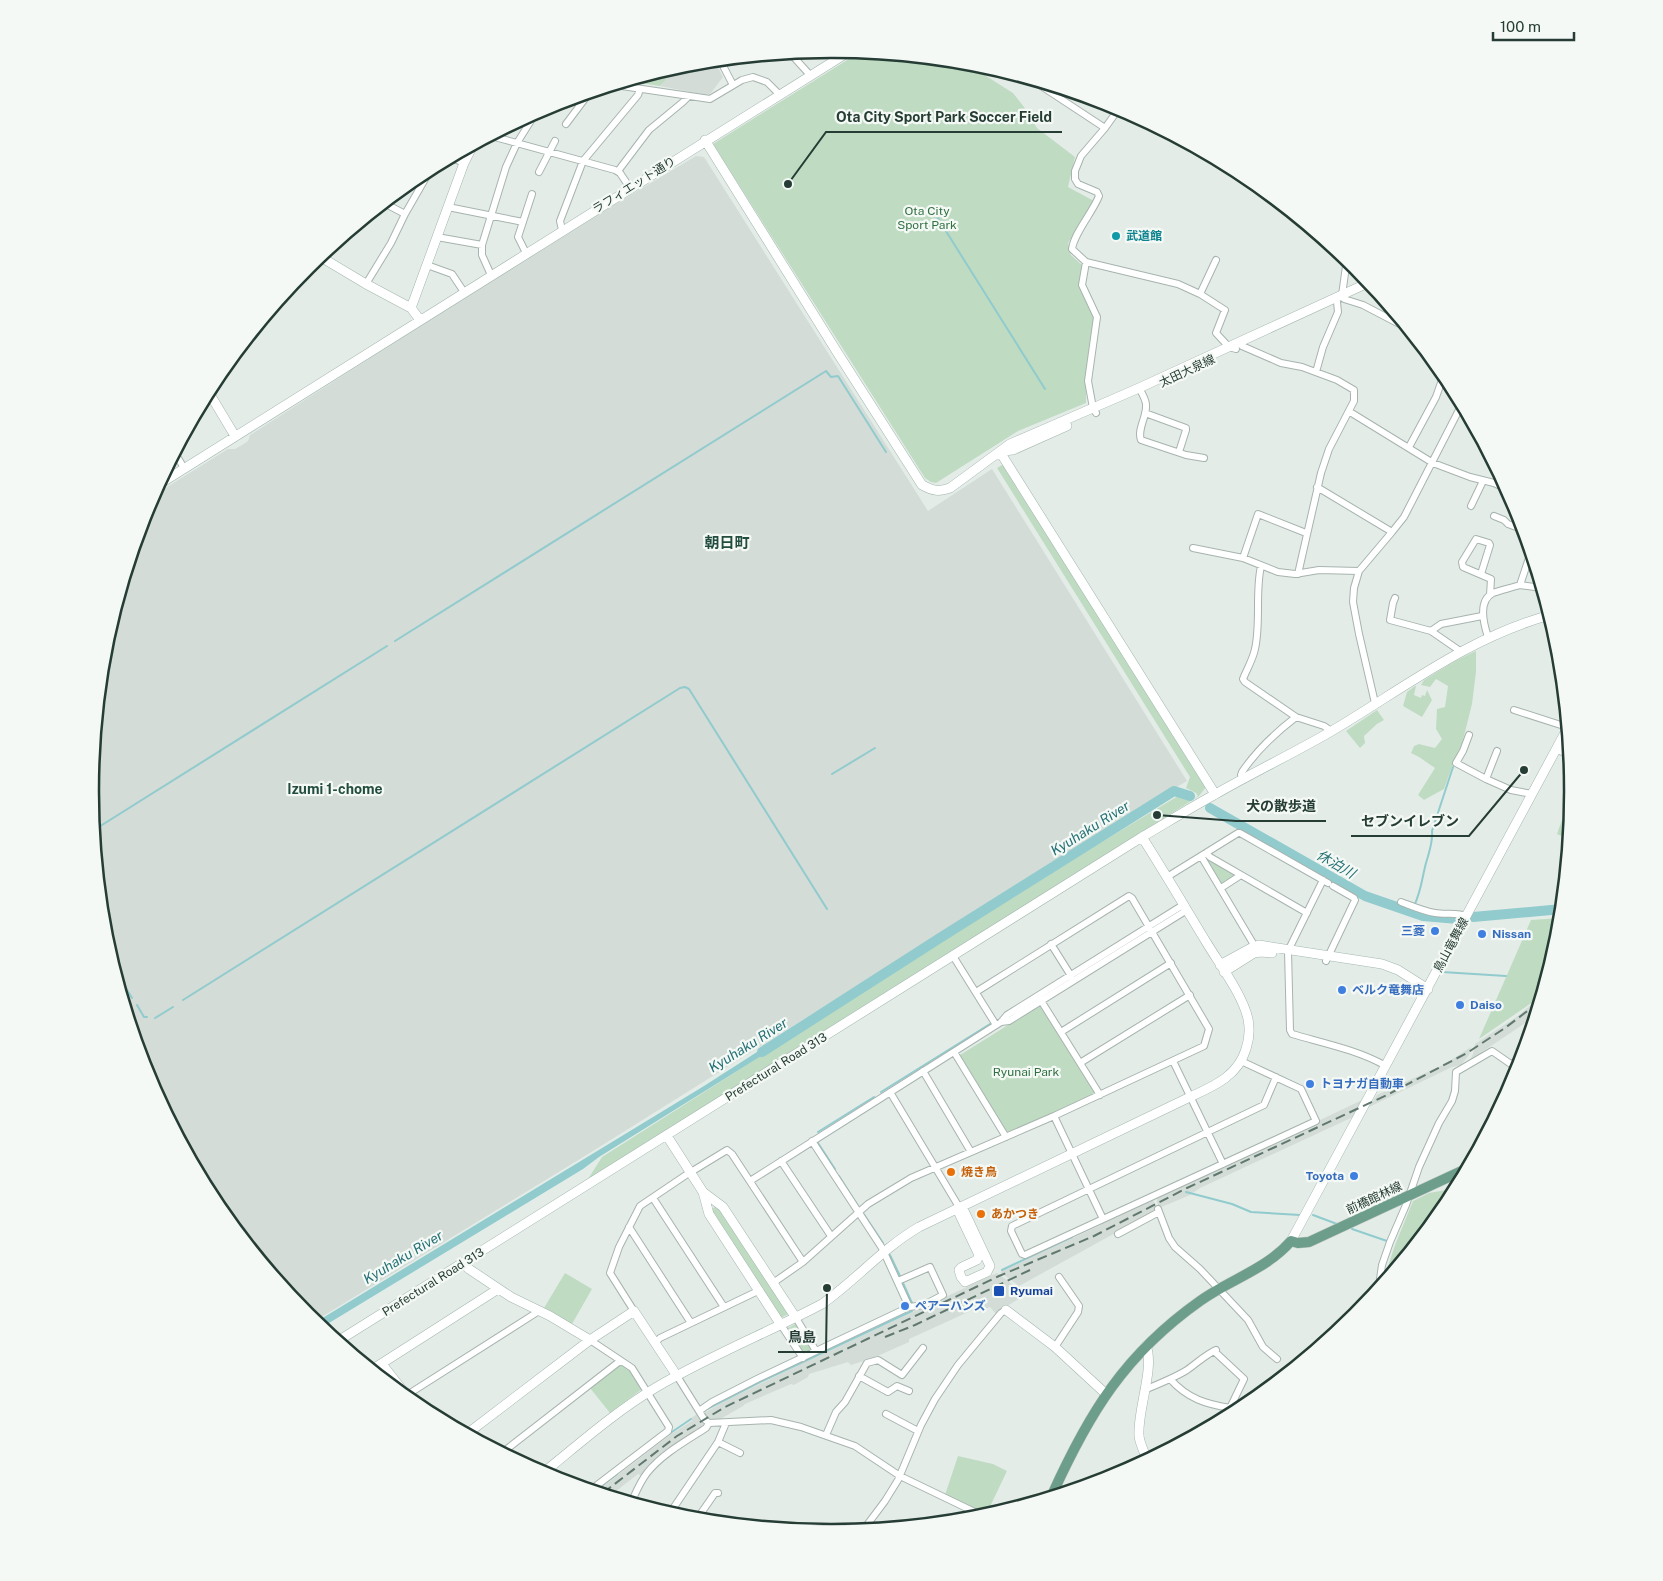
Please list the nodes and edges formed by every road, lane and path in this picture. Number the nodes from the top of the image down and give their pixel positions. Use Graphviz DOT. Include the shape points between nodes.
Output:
graph roads {
  1 [pos="837,58"];
  2 [pos="795,59"];
  3 [pos="723,66"];
  4 [pos="810,75"];
  5 [pos="733,85"];
  6 [pos="626,87"];
  7 [pos="640,89"];
  8 [pos="1047,90"];
  9 [pos="779,94"];
  10 [pos="688,97"];
  11 [pos="583,101"];
  12 [pos="1115,114"];
  13 [pos="530,123"];
  14 [pos="566,124"];
  15 [pos="1105,128"];
  16 [pos="498,138"];
  17 [pos="705,140"];
  18 [pos="555,141"];
  19 [pos="517,143"];
  20 [pos="549,151"];
  21 [pos="468,154"];
  22 [pos="458,160"];
  23 [pos="583,161"];
  24 [pos="464,163"];
  25 [pos="618,171"];
  26 [pos="539,172"];
  27 [pos="424,181"];
  28 [pos="630,188"];
  29 [pos="532,194"];
  30 [pos="389,206"];
  31 [pos="448,207"];
  32 [pos="405,214"];
  33 [pos="491,214"];
  34 [pos="523,222"];
  35 [pos="562,230"];
  36 [pos="437,237"];
  37 [pos="482,245"];
  38 [pos="526,253"];
  39 [pos="326,260"];
  40 [pos="1216,260"];
  41 [pos="1086,262"];
  42 [pos="426,265"];
  43 [pos="1346,268"];
  44 [pos="491,275"];
  45 [pos="366,284"];
  46 [pos="1363,286"];
  47 [pos="1366,289"];
  48 [pos="464,292"];
  49 [pos="1200,294"];
  50 [pos="1341,299"];
  51 [pos="411,308"];
  52 [pos="420,320"];
  53 [pos="1395,322"];
  54 [pos="1236,347"];
  55 [pos="1316,372"];
  56 [pos="1441,383"];
  57 [pos="1140,390"];
  58 [pos="213,398"];
  59 [pos="1095,410"];
  60 [pos="1458,411"];
  61 [pos="1350,412"];
  62 [pos="1145,413"];
  63 [pos="236,436"];
  64 [pos="1409,447"];
  65 [pos="1000,452"];
  66 [pos="1179,452"];
  67 [pos="178,458"];
  68 [pos="1204,458"];
  69 [pos="1433,462"];
  70 [pos="184,468"];
  71 [pos="168,478"];
  72 [pos="1483,481"];
  73 [pos="1497,485"];
  74 [pos="1317,487"];
  75 [pos="1471,506"];
  76 [pos="1494,516"];
  77 [pos="1515,527"];
  78 [pos="1392,532"];
  79 [pos="1306,533"];
  80 [pos="1193,548"];
  81 [pos="1243,558"];
  82 [pos="1528,561"];
  83 [pos="1261,566"];
  84 [pos="1359,571"];
  85 [pos="1298,574"];
  86 [pos="1481,574"];
  87 [pos="1520,585"];
  88 [pos="1536,587"];
  89 [pos="1490,595"];
  90 [pos="1395,598"];
  91 [pos="1482,616"];
  92 [pos="1543,617"];
  93 [pos="1431,630"];
  94 [pos="1488,637"];
  95 [pos="1460,651"];
  96 [pos="1375,703"];
  97 [pos="1514,710"];
  98 [pos="1296,717"];
  99 [pos="1561,726"];
  100 [pos="1331,731"];
  101 [pos="1468,735"];
  102 [pos="1562,737"];
  103 [pos="1497,750"];
  104 [pos="1556,750"];
  105 [pos="1563,752"];
  106 [pos="1486,779"];
  107 [pos="1242,780"];
  108 [pos="1215,794"];
  109 [pos="1532,794"];
  110 [pos="1142,837"];
  111 [pos="1204,855"];
  112 [pos="1241,875"];
  113 [pos="1167,877"];
  114 [pos="1328,883"];
  115 [pos="1220,888"];
  116 [pos="1401,902"];
  117 [pos="1185,908"];
  118 [pos="1307,912"];
  119 [pos="1466,916"];
  120 [pos="1150,928"];
  121 [pos="1051,944"];
  122 [pos="1256,949"];
  123 [pos="1288,953"];
  124 [pos="953,956"];
  125 [pos="1327,958"];
  126 [pos="1171,963"];
  127 [pos="1222,968"];
  128 [pos="1072,978"];
  129 [pos="1428,989"];
  130 [pos="976,992"];
  131 [pos="1190,995"];
  132 [pos="1040,998"];
  133 [pos="998,1023"];
  134 [pos="1061,1032"];
  135 [pos="954,1052"];
  136 [pos="1173,1060"];
  137 [pos="1241,1061"];
  138 [pos="1080,1063"];
  139 [pos="1512,1064"];
  140 [pos="1386,1066"];
  141 [pos="923,1071"];
  142 [pos="1276,1077"];
  143 [pos="890,1092"];
  144 [pos="1100,1095"];
  145 [pos="1190,1098"];
  146 [pos="1054,1116"];
  147 [pos="1208,1133"];
  148 [pos="667,1136"];
  149 [pos="1006,1137"];
  150 [pos="812,1141"];
  151 [pos="971,1152"];
  152 [pos="1072,1153"];
  153 [pos="781,1161"];
  154 [pos="1223,1164"];
  155 [pos="935,1167"];
  156 [pos="691,1172"];
  157 [pos="1456,1174"];
  158 [pos="750,1180"];
  159 [pos="1089,1190"];
  160 [pos="703,1192"];
  161 [pos="1408,1196"];
  162 [pos="653,1198"];
  163 [pos="959,1207"];
  164 [pos="858,1211"];
  165 [pos="1103,1219"];
  166 [pos="629,1227"];
  167 [pos="1118,1234"];
  168 [pos="831,1236"];
  169 [pos="1292,1241"];
  170 [pos="884,1252"];
  171 [pos="803,1262"];
  172 [pos="463,1263"];
  173 [pos="1059,1277"];
  174 [pos="1380,1277"];
  175 [pos="898,1281"];
  176 [pos="773,1283"];
  177 [pos="1217,1288"];
  178 [pos="498,1289"];
  179 [pos="758,1290"];
  180 [pos="724,1307"];
  181 [pos="910,1307"];
  182 [pos="1006,1310"];
  183 [pos="539,1311"];
  184 [pos="634,1311"];
  185 [pos="796,1318"];
  186 [pos="691,1323"];
  187 [pos="781,1325"];
  188 [pos="343,1338"];
  189 [pos="590,1340"];
  190 [pos="656,1342"];
  191 [pos="1146,1346"];
  192 [pos="1055,1347"];
  193 [pos="924,1348"];
  194 [pos="816,1351"];
  195 [pos="802,1358"];
  196 [pos="1277,1358"];
  197 [pos="620,1361"];
  198 [pos="382,1364"];
  199 [pos="378,1366"];
  200 [pos="677,1376"];
  201 [pos="859,1376"];
  202 [pos="393,1378"];
  203 [pos="1170,1379"];
  204 [pos="1144,1390"];
  205 [pos="909,1391"];
  206 [pos="647,1393"];
  207 [pos="415,1394"];
  208 [pos="1106,1394"];
  209 [pos="1232,1404"];
  210 [pos="1227,1407"];
  211 [pos="699,1411"];
  212 [pos="886,1414"];
  213 [pos="708,1423"];
  214 [pos="726,1423"];
  215 [pos="473,1429"];
  216 [pos="918,1430"];
  217 [pos="826,1436"];
  218 [pos="718,1442"];
  219 [pos="508,1448"];
  220 [pos="740,1453"];
  221 [pos="1144,1453"];
  222 [pos="550,1468"];
  223 [pos="900,1476"];
  224 [pos="597,1485"];
  225 [pos="1056,1488"];
  226 [pos="718,1493"];
  227 [pos="634,1497"];
  228 [pos="675,1506"];
  229 [pos="970,1510"];
  230 [pos="703,1512"];
  231 [pos="869,1522"];
  1 -- 4 [label="street, ラフィエット通り"];
  2 -- 4 [label="street"];
  3 -- 5 [label="street"];
  4 -- 9 [label="street, ラフィエット通り"];
  5 -- 9 [label="street" via="756,77 767,82"];
  5 -- 10 [label="street" via="712,98"];
  6 -- 7 [label="street"];
  7 -- 10 [label="street"];
  7 -- 23 [label="street"];
  8 -- 15 [label="street"];
  9 -- 17 [label="street, ラフィエット通り"];
  10 -- 25 [label="street" via="649,130"];
  11 -- 14 [label="street"];
  12 -- 15 [label="street"];
  13 -- 19 [label="street"];
  15 -- 41 [label="street" via="1081,156 1075,171 1078,184 1099,196 1072,248"];
  16 -- 19 [label="street"];
  17 -- 28 [label="street, ラフィエット通り"];
  17 -- 65 [label="street, 太田大泉線" via="922,485 939,492 950,488"];
  18 -- 20 [label="street"];
  19 -- 20 [label="street"];
  19 -- 33 [label="street"];
  20 -- 23 [label="street"];
  20 -- 26 [label="street"];
  21 -- 24 [label="street"];
  22 -- 24 [label="street"];
  23 -- 25 [label="street"];
  23 -- 35 [label="street" via="560,221"];
  24 -- 31 [label="street"];
  25 -- 28 [label="street"];
  27 -- 32 [label="street"];
  28 -- 35 [label="street, ラフィエット通り"];
  29 -- 34 [label="street"];
  30 -- 32 [label="street"];
  31 -- 33 [label="street"];
  31 -- 36 [label="street"];
  32 -- 45 [label="street"];
  33 -- 34 [label="street"];
  33 -- 37 [label="street"];
  34 -- 38 [label="street" via="518,237"];
  35 -- 38 [label="street, ラフィエット通り"];
  36 -- 37 [label="street"];
  36 -- 42 [label="street"];
  37 -- 44 [label="street" via="482,255"];
  38 -- 44 [label="street, ラフィエット通り"];
  39 -- 45 [label="street"];
  40 -- 49 [label="street"];
  41 -- 49 [label="street" via="1178,284"];
  41 -- 59 [label="street" via="1082,285 1097,317 1088,381"];
  42 -- 48 [label="street" via="452,274"];
  42 -- 51 [label="street"];
  43 -- 50 [label="street"];
  44 -- 48 [label="street, ラフィエット通り"];
  45 -- 51 [label="street"];
  46 -- 50 [label="street, 太田大泉線"];
  47 -- 50 [label="street, 太田大泉線"];
  48 -- 52 [label="street, ラフィエット通り"];
  49 -- 54 [label="street" via="1225,310 1216,333"];
  50 -- 53 [label="street" via="1363,305"];
  50 -- 54 [label="street, 太田大泉線"];
  50 -- 54 [label="street, 太田大泉線"];
  50 -- 55 [label="street"];
  51 -- 52 [label="street"];
  52 -- 63 [label="street, ラフィエット通り"];
  54 -- 55 [label="street"];
  54 -- 57 [label="street, 太田大泉線"];
  55 -- 61 [label="street" via="1354,390"];
  56 -- 64 [label="street"];
  57 -- 59 [label="street, 太田大泉線"];
  57 -- 62 [label="street" via="1146,403"];
  58 -- 63 [label="street"];
  59 -- 65 [label="street, 太田大泉線" via="1010,444"];
  60 -- 69 [label="street"];
  61 -- 64 [label="street"];
  61 -- 74 [label="street" via="1329,449"];
  62 -- 66 [label="street" via="1142,440"];
  62 -- 66 [label="street" via="1186,428"];
  63 -- 70 [label="street, ラフィエット通り"];
  64 -- 69 [label="street"];
  65 -- 108 [label="street"];
  66 -- 68 [label="street"];
  67 -- 70 [label="street"];
  69 -- 72 [label="street"];
  69 -- 78 [label="street" via="1404,517"];
  70 -- 71 [label="street, ラフィエット通り"];
  72 -- 73 [label="street"];
  72 -- 75 [label="street"];
  74 -- 78 [label="street"];
  74 -- 79 [label="street"];
  76 -- 77 [label="street"];
  78 -- 84 [label="street"];
  79 -- 81 [label="street" via="1258,514"];
  79 -- 85 [label="street"];
  80 -- 81 [label="street"];
  81 -- 83 [label="street"];
  82 -- 87 [label="street"];
  83 -- 85 [label="street"];
  83 -- 98 [label="street" via="1255,650 1243,678"];
  84 -- 85 [label="street" via="1319,570"];
  84 -- 96 [label="street" via="1353,602"];
  86 -- 86 [label="street" via="1462,565 1476,539 1490,545"];
  86 -- 89 [label="street" via="1491,580"];
  87 -- 88 [label="street"];
  87 -- 89 [label="street"];
  89 -- 91 [label="street"];
  90 -- 93 [label="street" via="1390,620"];
  91 -- 93 [label="street" via="1442,624"];
  91 -- 94 [label="street"];
  92 -- 94 [label="street, Prefectural Road 313"];
  93 -- 95 [label="street"];
  94 -- 95 [label="street, Prefectural Road 313"];
  95 -- 96 [label="street, Prefectural Road 313"];
  96 -- 100 [label="street, Prefectural Road 313"];
  97 -- 99 [label="street"];
  98 -- 100 [label="street"];
  98 -- 107 [label="street" via="1260,749 1242,772"];
  100 -- 107 [label="street, Prefectural Road 313"];
  101 -- 106 [label="street" via="1456,763"];
  102 -- 104 [label="street, 鳥山竜舞線"];
  103 -- 106 [label="street"];
  104 -- 105 [label="street"];
  104 -- 109 [label="street, 鳥山竜舞線"];
  106 -- 109 [label="street" via="1511,790"];
  107 -- 108 [label="street, Prefectural Road 313"];
  108 -- 110 [label="street, Prefectural Road 313"];
  109 -- 119 [label="street, 鳥山竜舞線"];
  110 -- 113 [label="street"];
  110 -- 124 [label="street, Prefectural Road 313"];
  111 -- 112 [label="street"];
  111 -- 113 [label="street"];
  111 -- 114 [label="street" via="1240,833"];
  111 -- 115 [label="street"];
  112 -- 115 [label="street"];
  112 -- 118 [label="street"];
  113 -- 117 [label="street"];
  114 -- 118 [label="street"];
  114 -- 125 [label="street" via="1355,900"];
  115 -- 122 [label="street"];
  116 -- 119 [label="street" via="1426,911"];
  117 -- 120 [label="street"];
  117 -- 127 [label="street"];
  118 -- 123 [label="street"];
  119 -- 129 [label="street, 鳥山竜舞線"];
  120 -- 121 [label="street" via="1129,896"];
  120 -- 126 [label="street"];
  120 -- 128 [label="street"];
  121 -- 128 [label="street"];
  121 -- 130 [label="street"];
  122 -- 123 [label="street"];
  122 -- 127 [label="street"];
  123 -- 125 [label="street"];
  123 -- 140 [label="street" via="1290,1032"];
  124 -- 130 [label="street"];
  124 -- 148 [label="street, Prefectural Road 313"];
  125 -- 129 [label="street" via="1382,964"];
  126 -- 131 [label="street"];
  126 -- 134 [label="street"];
  127 -- 137 [label="street" via="1248,1019 1248,1038"];
  128 -- 132 [label="street"];
  129 -- 140 [label="street, 鳥山竜舞線"];
  130 -- 133 [label="street"];
  131 -- 136 [label="street" via="1209,1029 1204,1046"];
  131 -- 138 [label="street"];
  132 -- 133 [label="street"];
  132 -- 134 [label="street"];
  133 -- 135 [label="street"];
  134 -- 138 [label="street"];
  135 -- 141 [label="street"];
  135 -- 149 [label="street"];
  136 -- 144 [label="street"];
  136 -- 145 [label="street"];
  137 -- 142 [label="street"];
  137 -- 145 [label="street" via="1232,1074"];
  138 -- 144 [label="street"];
  139 -- 161 [label="street" via="1492,1051 1457,1071 1452,1101 1425,1151"];
  140 -- 169 [label="street, 鳥山竜舞線"];
  141 -- 143 [label="street"];
  141 -- 151 [label="street"];
  142 -- 147 [label="street" via="1264,1105"];
  142 -- 154 [label="street" via="1301,1089 1316,1121"];
  143 -- 150 [label="street"];
  143 -- 155 [label="street"];
  144 -- 146 [label="street"];
  145 -- 147 [label="street"];
  145 -- 152 [label="street"];
  146 -- 149 [label="street"];
  146 -- 152 [label="street"];
  147 -- 154 [label="street"];
  147 -- 159 [label="street"];
  148 -- 156 [label="street"];
  148 -- 172 [label="street, Prefectural Road 313"];
  149 -- 151 [label="street"];
  150 -- 153 [label="street"];
  150 -- 164 [label="street"];
  151 -- 155 [label="street"];
  152 -- 159 [label="street"];
  152 -- 163 [label="street"];
  153 -- 158 [label="street"];
  153 -- 168 [label="street"];
  154 -- 165 [label="street"];
  155 -- 163 [label="street"];
  155 -- 164 [label="street"];
  156 -- 158 [label="street" via="727,1150"];
  156 -- 160 [label="street"];
  156 -- 162 [label="street"];
  157 -- 161 [label="main road, 前橋館林線"];
  158 -- 171 [label="street"];
  159 -- 165 [label="street"];
  159 -- 165 [label="street" via="1013,1225 1011,1231 1021,1252 1026,1255"];
  160 -- 176 [label="street" via="723,1208"];
  160 -- 179 [label="street" via="709,1214"];
  161 -- 169 [label="main road, 前橋館林線" via="1310,1242"];
  161 -- 174 [label="street"];
  162 -- 166 [label="street" via="640,1206"];
  162 -- 180 [label="street"];
  163 -- 163 [label="street" via="964,1211 990,1266 987,1272 965,1282 960,1268 977,1260 979,1255"];
  163 -- 170 [label="street" via="919,1227"];
  164 -- 168 [label="street"];
  164 -- 170 [label="street"];
  166 -- 184 [label="street" via="610,1273"];
  166 -- 186 [label="street"];
  167 -- 177 [label="street" via="1158,1211 1175,1247"];
  168 -- 171 [label="street"];
  169 -- 177 [label="main road" via="1275,1258"];
  170 -- 175 [label="street"];
  170 -- 185 [label="street" via="838,1293"];
  171 -- 176 [label="street"];
  172 -- 178 [label="street"];
  172 -- 188 [label="street, Prefectural Road 313"];
  173 -- 192 [label="street" via="1079,1306"];
  175 -- 181 [label="street"];
  175 -- 181 [label="street" via="930,1267 939,1284 942,1296 924,1305"];
  176 -- 185 [label="street"];
  177 -- 191 [label="main road"];
  177 -- 196 [label="street" via="1248,1320 1263,1347"];
  178 -- 183 [label="street"];
  178 -- 198 [label="street"];
  179 -- 180 [label="street"];
  179 -- 187 [label="street"];
  180 -- 186 [label="street"];
  181 -- 194 [label="street"];
  182 -- 192 [label="street"];
  182 -- 216 [label="street" via="958,1365"];
  183 -- 189 [label="street"];
  183 -- 207 [label="street"];
  184 -- 189 [label="street"];
  184 -- 190 [label="street"];
  185 -- 187 [label="street"];
  185 -- 194 [label="street"];
  186 -- 190 [label="street"];
  187 -- 195 [label="street"];
  187 -- 200 [label="street"];
  189 -- 197 [label="street"];
  189 -- 215 [label="street"];
  190 -- 200 [label="street"];
  191 -- 204 [label="street" via="1149,1359"];
  191 -- 208 [label="main road"];
  192 -- 208 [label="street"];
  193 -- 201 [label="street" via="902,1375 878,1360 867,1363"];
  194 -- 195 [label="street"];
  195 -- 211 [label="street" via="722,1396"];
  197 -- 206 [label="street" via="632,1368"];
  197 -- 219 [label="street"];
  198 -- 199 [label="street"];
  198 -- 202 [label="street"];
  200 -- 206 [label="street"];
  200 -- 211 [label="street"];
  201 -- 205 [label="street" via="888,1392 897,1386"];
  201 -- 217 [label="street" via="836,1412"];
  203 -- 204 [label="street"];
  203 -- 209 [label="street" via="1215,1350 1244,1379"];
  203 -- 210 [label="street" via="1185,1393 1202,1402"];
  204 -- 221 [label="street" via="1139,1436"];
  206 -- 222 [label="street"];
  206 -- 224 [label="street" via="668,1431"];
  208 -- 225 [label="main road" via="1083,1432"];
  211 -- 213 [label="street"];
  212 -- 216 [label="street"];
  213 -- 214 [label="street"];
  213 -- 227 [label="street" via="706,1428 647,1472"];
  214 -- 217 [label="street" via="771,1420 794,1424"];
  214 -- 218 [label="street"];
  216 -- 223 [label="street"];
  217 -- 223 [label="street" via="855,1446"];
  218 -- 220 [label="street"];
  218 -- 228 [label="street"];
  223 -- 229 [label="street"];
  223 -- 231 [label="street"];
  226 -- 230 [label="street"];
}
